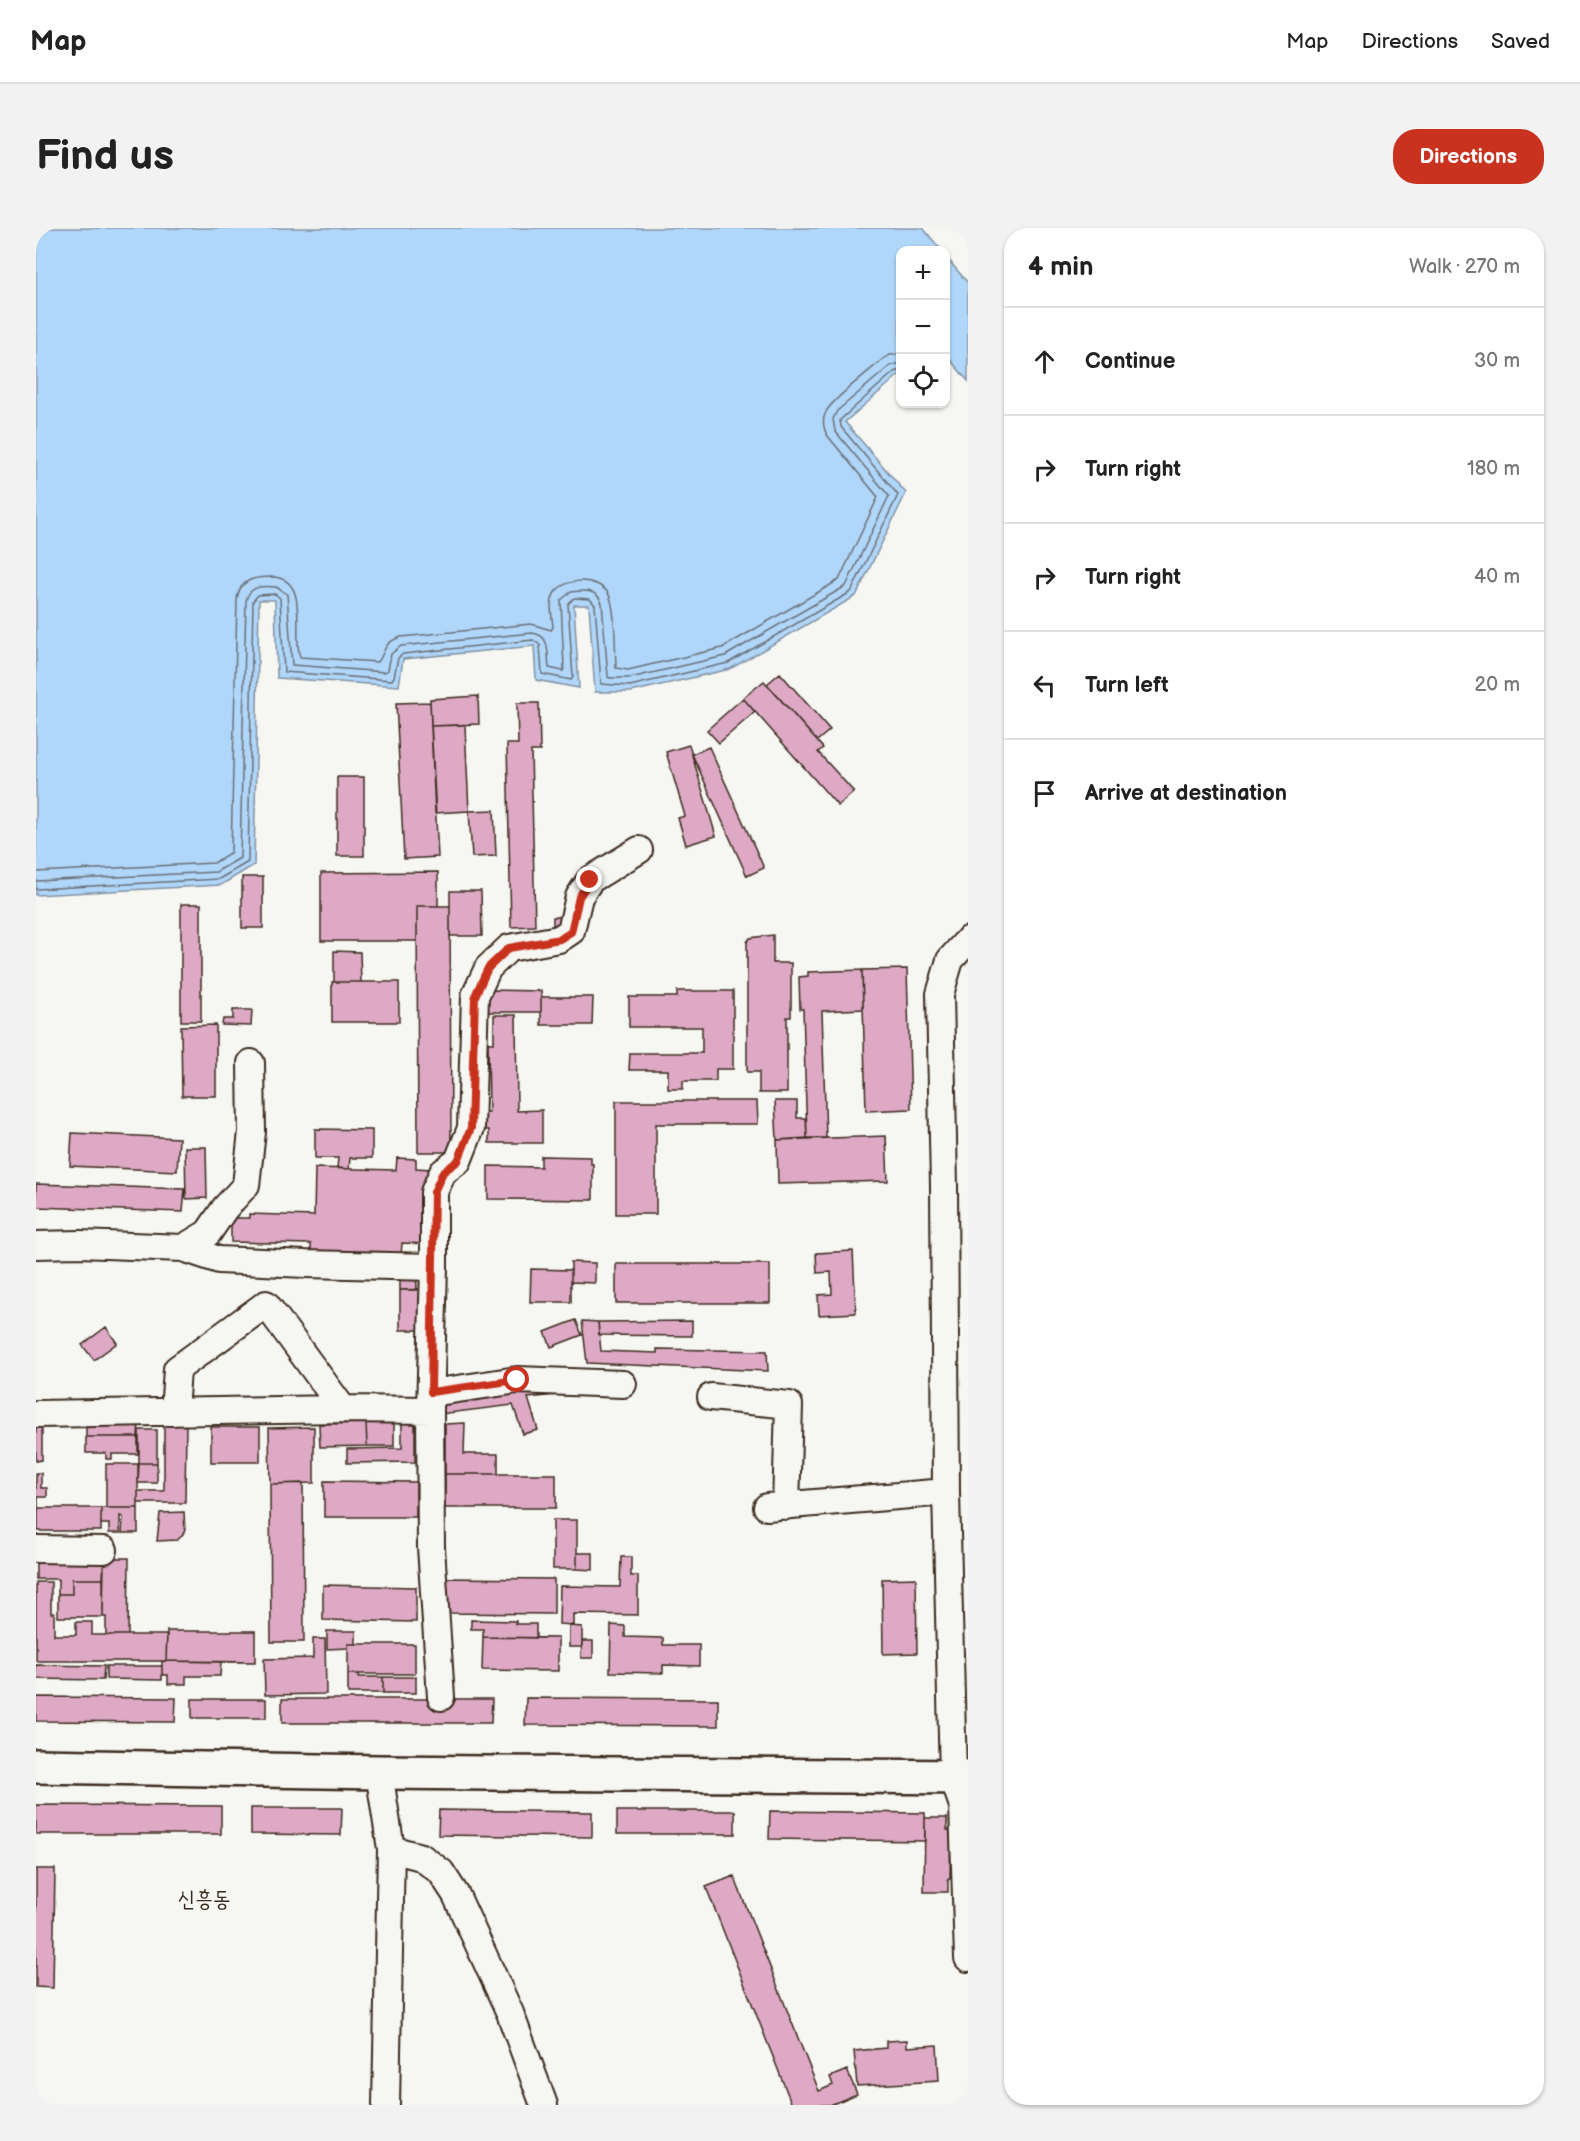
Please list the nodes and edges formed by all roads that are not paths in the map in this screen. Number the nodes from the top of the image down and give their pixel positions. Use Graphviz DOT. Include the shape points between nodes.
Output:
graph roads {
  1 [pos="639,850"];
  2 [pos="968,940"];
  3 [pos="251,1063"];
  4 [pos="36,1245"];
  5 [pos="183,1248"];
  6 [pos="434,1267"];
  7 [pos="623,1384"];
  8 [pos="711,1397"];
  9 [pos="430,1401"];
  10 [pos="343,1409"];
  11 [pos="174,1412"];
  12 [pos="36,1414"];
  13 [pos="946,1492"];
  14 [pos="36,1549"];
  15 [pos="104,1550"];
  16 [pos="441,1697"];
  17 [pos="36,1766"];
  18 [pos="379,1772"];
  19 [pos="963,1791"];
  20 [pos="390,1849"];
  21 [pos="968,1958"];
  22 [pos="386,2105"];
  23 [pos="544,2105"];
  1 -- 6 [label="street" via="590,880 579,897 571,932 560,939 509,948 488,968 475,996 471,1128 458,1161 443,1172 434,1192"];
  2 -- 13 [label="street" via="950,960 940,994"];
  3 -- 5 [label="street" via="252,1132 246,1185 208,1233"];
  4 -- 5 [label="street"];
  5 -- 6 [label="street" via="219,1260"];
  6 -- 9 [label="street"];
  7 -- 9 [label="street" via="517,1380"];
  8 -- 13 [label="street" via="789,1405 776,1506"];
  9 -- 10 [label="street"];
  9 -- 16 [label="street" via="431,1547"];
  10 -- 11 [label="street"];
  10 -- 11 [label="street" via="266,1304 177,1369"];
  11 -- 12 [label="street"];
  13 -- 19 [label="street"];
  14 -- 15 [label="street"];
  17 -- 18 [label="highway"];
  18 -- 19 [label="highway"];
  18 -- 20 [label="street"];
  19 -- 21 [label="street"];
  20 -- 22 [label="street"];
  20 -- 23 [label="street" via="421,1857 441,1872 456,1895 510,2013"];
}
